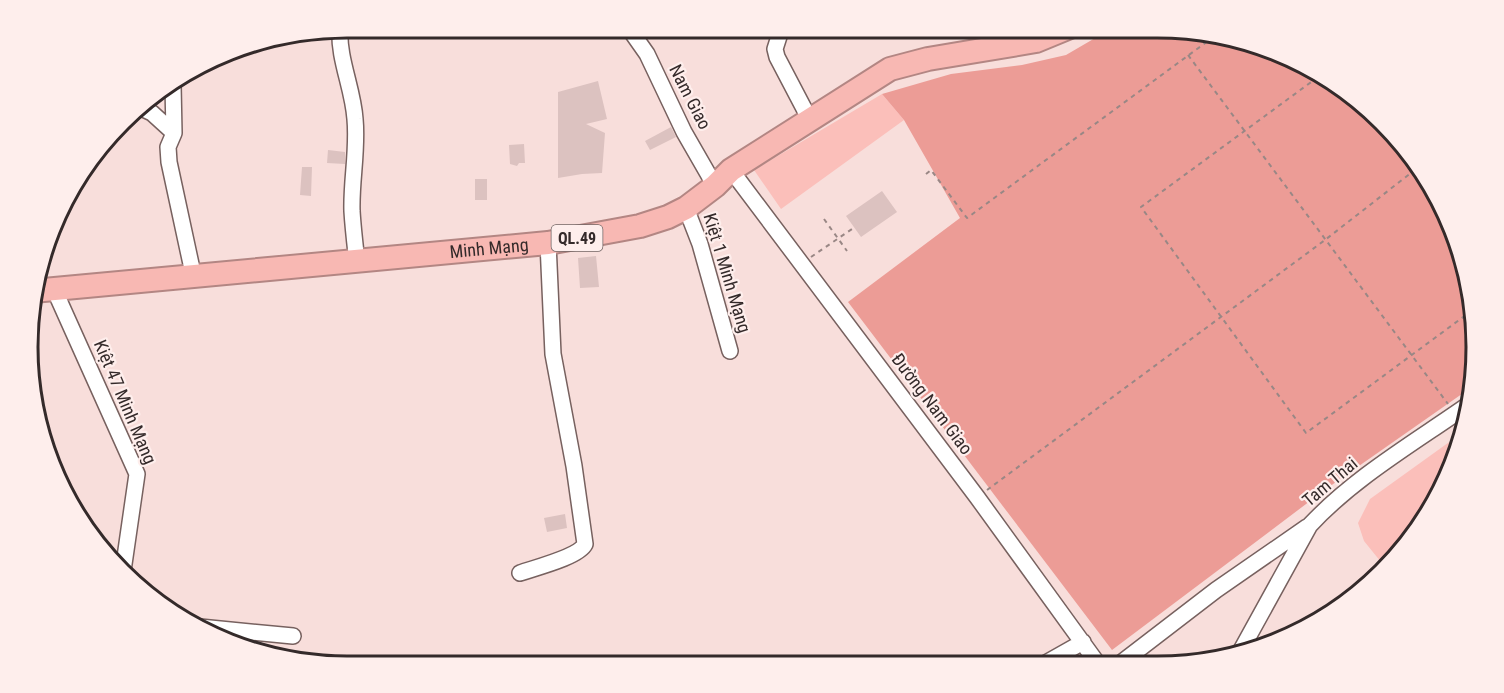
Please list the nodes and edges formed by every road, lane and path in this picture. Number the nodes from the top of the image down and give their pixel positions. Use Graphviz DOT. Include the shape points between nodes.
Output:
graph roads {
  1 [pos="340,38"];
  2 [pos="637,38"];
  3 [pos="778,38"];
  4 [pos="1043,38"];
  5 [pos="1207,41"];
  6 [pos="1188,55"];
  7 [pos="1314,80"];
  8 [pos="173,91"];
  9 [pos="146,111"];
  10 [pos="810,120"];
  11 [pos="1245,130"];
  12 [pos="174,133"];
  13 [pos="1412,172"];
  14 [pos="926,174"];
  15 [pos="723,178"];
  16 [pos="686,208"];
  17 [pos="824,219"];
  18 [pos="852,229"];
  19 [pos="838,238"];
  20 [pos="1325,240"];
  21 [pos="548,243"];
  22 [pos="847,251"];
  23 [pos="357,262"];
  24 [pos="802,264"];
  25 [pos="194,278"];
  26 [pos="44,290"];
  27 [pos="1221,316"];
  28 [pos="1465,316"];
  29 [pos="730,351"];
  30 [pos="1411,355"];
  31 [pos="1449,405"];
  32 [pos="1460,412"];
  33 [pos="977,497"];
  34 [pos="1310,525"];
  35 [pos="124,561"];
  36 [pos="520,573"];
  37 [pos="221,629"];
  38 [pos="292,636"];
  39 [pos="1083,642"];
  40 [pos="1247,642"];
  41 [pos="1058,656"];
  42 [pos="1093,656"];
  43 [pos="1130,656"];
  1 -- 23 [label="street" via="356,128 352,210"];
  2 -- 15 [label="street, Nam Giao" via="684,132"];
  3 -- 10 [label="street" via="777,57"];
  4 -- 10 [label="highway, Minh Mạng / QL.49" via="890,69"];
  5 -- 6 [label="path"];
  6 -- 11 [label="path"];
  6 -- 14 [label="path" via="967,219 931,170"];
  7 -- 11 [label="path"];
  8 -- 12 [label="street"];
  9 -- 12 [label="street"];
  10 -- 15 [label="highway, Minh Mạng / QL.49"];
  11 -- 20 [label="path"];
  11 -- 27 [label="path" via="1141,207"];
  12 -- 25 [label="street" via="168,147 169,162"];
  13 -- 20 [label="path"];
  15 -- 16 [label="highway, Minh Mạng / QL.49"];
  15 -- 24 [label="street, Đường Nam Giao"];
  16 -- 21 [label="highway, Minh Mạng / QL.49" via="640,226"];
  16 -- 29 [label="street, Kiệt 1 Minh Mạng"];
  17 -- 19 [label="path"];
  18 -- 19 [label="path"];
  19 -- 22 [label="path"];
  19 -- 24 [label="path"];
  20 -- 27 [label="path"];
  20 -- 30 [label="path"];
  21 -- 23 [label="highway, Minh Mạng / QL.49"];
  21 -- 36 [label="street" via="556,377 585,544 580,552"];
  23 -- 25 [label="highway, Minh Mạng / QL.49"];
  24 -- 33 [label="street, Đường Nam Giao"];
  25 -- 26 [label="highway, Minh Mạng / QL.49"];
  26 -- 35 [label="street, Kiệt 47 Minh Mạng" via="137,474"];
  27 -- 30 [label="path" via="1306,433"];
  27 -- 33 [label="path"];
  28 -- 30 [label="path"];
  30 -- 31 [label="path"];
  32 -- 34 [label="street, Tam Thai" via="1361,479"];
  33 -- 39 [label="street, Đường Nam Giao"];
  34 -- 40 [label="street, Tam Thai"];
  34 -- 43 [label="street"];
  37 -- 38 [label="street"];
  39 -- 41 [label="street"];
  39 -- 42 [label="street, Đường Nam Giao"];
}
